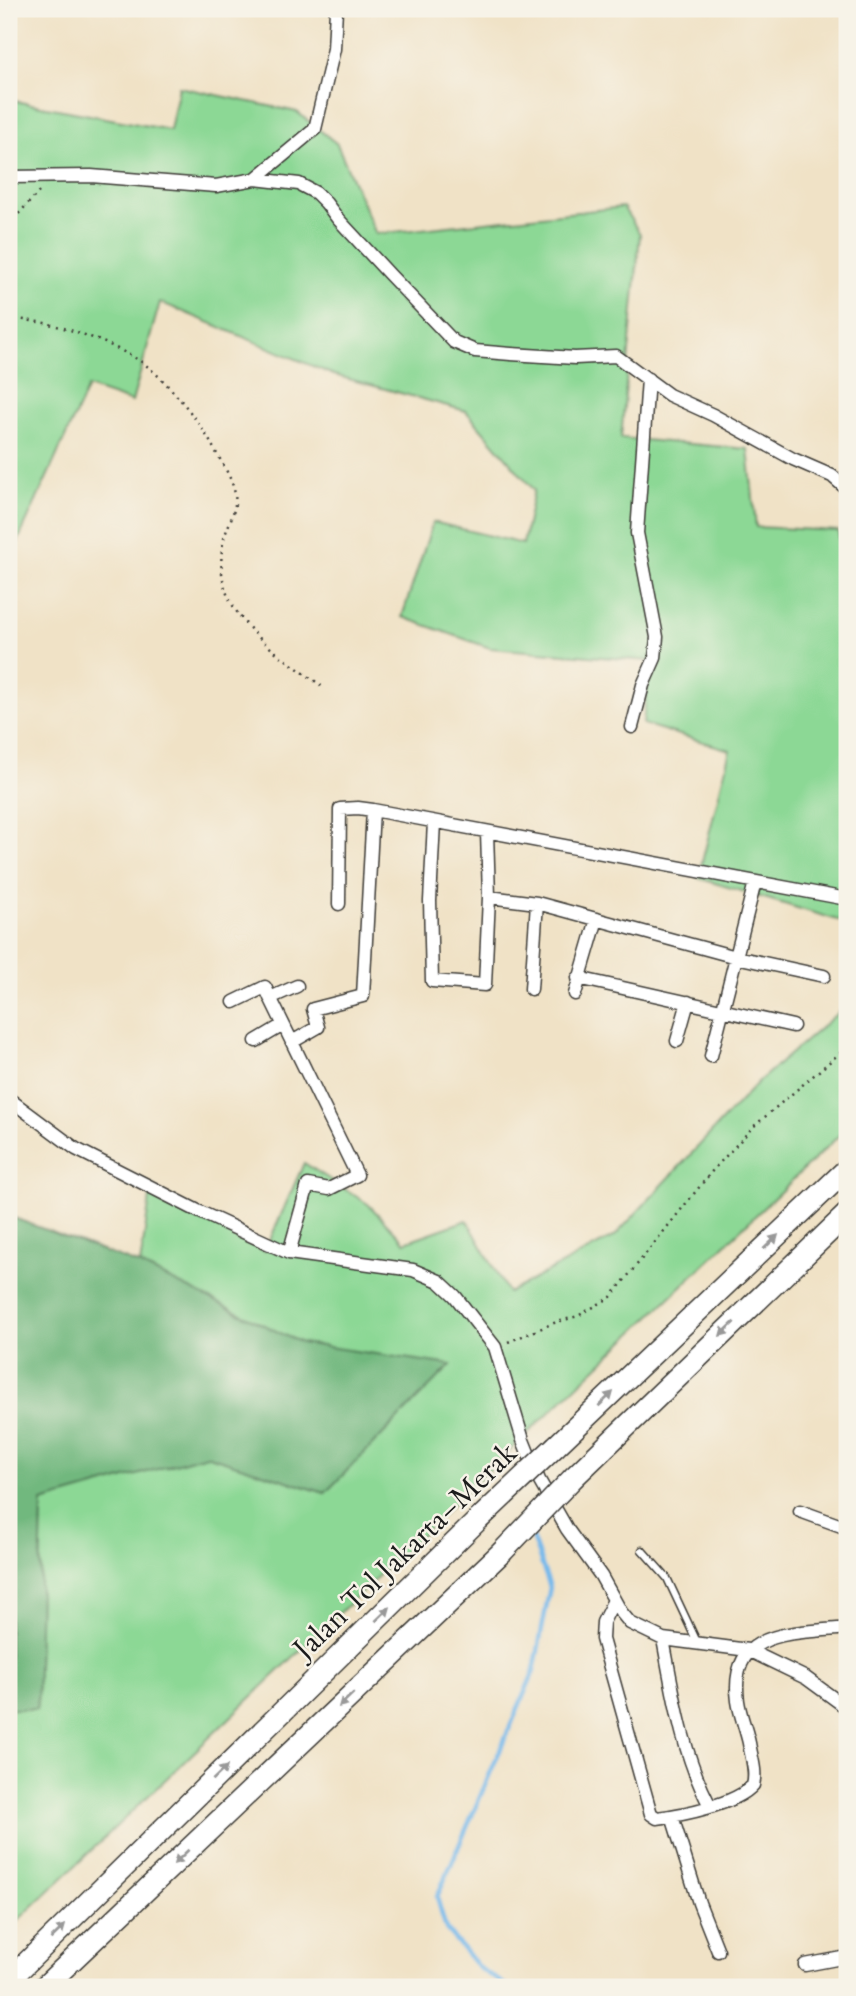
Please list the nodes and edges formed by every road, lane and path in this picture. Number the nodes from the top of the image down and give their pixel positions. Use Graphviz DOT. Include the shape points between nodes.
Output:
graph roads {
  1 [pos="336,9"];
  2 [pos="9,177"];
  3 [pos="53,177"];
  4 [pos="255,179"];
  5 [pos="9,224"];
  6 [pos="9,317"];
  7 [pos="648,379"];
  8 [pos="847,489"];
  9 [pos="324,688"];
  10 [pos="632,727"];
  11 [pos="373,810"];
  12 [pos="434,822"];
  13 [pos="487,832"];
  14 [pos="755,882"];
  15 [pos="489,897"];
  16 [pos="847,899"];
  17 [pos="537,903"];
  18 [pos="340,904"];
  19 [pos="597,919"];
  20 [pos="736,957"];
  21 [pos="824,976"];
  22 [pos="578,978"];
  23 [pos="297,986"];
  24 [pos="531,989"];
  25 [pos="575,994"];
  26 [pos="270,998"];
  27 [pos="234,1002"];
  28 [pos="688,1002"];
  29 [pos="723,1010"];
  30 [pos="283,1025"];
  31 [pos="793,1026"];
  32 [pos="256,1041"];
  33 [pos="677,1041"];
  34 [pos="292,1042"];
  35 [pos="847,1047"];
  36 [pos="711,1056"];
  37 [pos="13,1103"];
  38 [pos="9,1118"];
  39 [pos="847,1170"];
  40 [pos="847,1214"];
  41 [pos="289,1253"];
  42 [pos="495,1347"];
  43 [pos="800,1511"];
  44 [pos="847,1528"];
  45 [pos="642,1550"];
  46 [pos="614,1600"];
  47 [pos="847,1628"];
  48 [pos="663,1639"];
  49 [pos="699,1645"];
  50 [pos="748,1650"];
  51 [pos="847,1708"];
  52 [pos="710,1806"];
  53 [pos="672,1816"];
  54 [pos="719,1951"];
  55 [pos="847,1957"];
  56 [pos="805,1965"];
  57 [pos="9,1980"];
  58 [pos="44,1987"];
  1 -- 4 [label="street" via="334,49 315,129"];
  2 -- 3 [label="street"];
  3 -- 4 [label="street" via="216,186"];
  3 -- 5 [label="path"];
  4 -- 7 [label="street" via="299,184 316,193 454,342 475,351 616,356"];
  6 -- 9 [label="path" via="45,323 136,359 198,421 235,494 221,555 229,600 260,640"];
  7 -- 8 [label="street" via="669,395 832,476"];
  7 -- 10 [label="street" via="637,533 657,637 655,658"];
  11 -- 12 [label="street"];
  11 -- 18 [label="street" via="340,809"];
  11 -- 34 [label="street" via="363,996 313,1009 318,1027"];
  12 -- 13 [label="street"];
  12 -- 15 [label="street" via="429,901 432,981 485,985"];
  13 -- 14 [label="street"];
  13 -- 15 [label="street"];
  14 -- 16 [label="street"];
  14 -- 20 [label="street"];
  15 -- 17 [label="street"];
  17 -- 19 [label="street"];
  17 -- 24 [label="street"];
  19 -- 20 [label="street"];
  19 -- 22 [label="street"];
  20 -- 21 [label="street"];
  20 -- 29 [label="street"];
  22 -- 25 [label="street"];
  22 -- 28 [label="street"];
  23 -- 26 [label="street"];
  26 -- 27 [label="street" via="265,987"];
  26 -- 30 [label="street"];
  28 -- 29 [label="street"];
  28 -- 33 [label="street"];
  29 -- 31 [label="street"];
  29 -- 36 [label="street"];
  30 -- 32 [label="street"];
  30 -- 34 [label="street"];
  34 -- 41 [label="street" via="356,1175 329,1189 308,1185"];
  35 -- 42 [label="path" via="753,1127 611,1297 578,1316"];
  37 -- 38 [label="lane"];
  37 -- 41 [label="street" via="75,1149"];
  57 -- 39 [label="highway, Jalan Tol Jakarta–Merak, one-way, bridge" via="480,1519"];
  40 -- 58 [label="highway, Jalan Tol Jakarta–Merak, one-way, bridge" via="502,1552"];
  41 -- 42 [label="street" via="427,1274 454,1296"];
  42 -- 46 [label="street" via="539,1480"];
  43 -- 44 [label="street"];
  45 -- 49 [label="lane" via="667,1578"];
  46 -- 48 [label="street" via="630,1623"];
  46 -- 53 [label="street" via="603,1622 602,1639 651,1814"];
  47 -- 50 [label="street" via="772,1637"];
  48 -- 49 [label="street"];
  48 -- 52 [label="street" via="679,1726"];
  49 -- 50 [label="street"];
  50 -- 51 [label="street" via="806,1678"];
  50 -- 52 [label="street" via="738,1673 737,1690 755,1779 743,1794"];
  52 -- 53 [label="street"];
  53 -- 54 [label="street"];
  55 -- 56 [label="street"];
}
